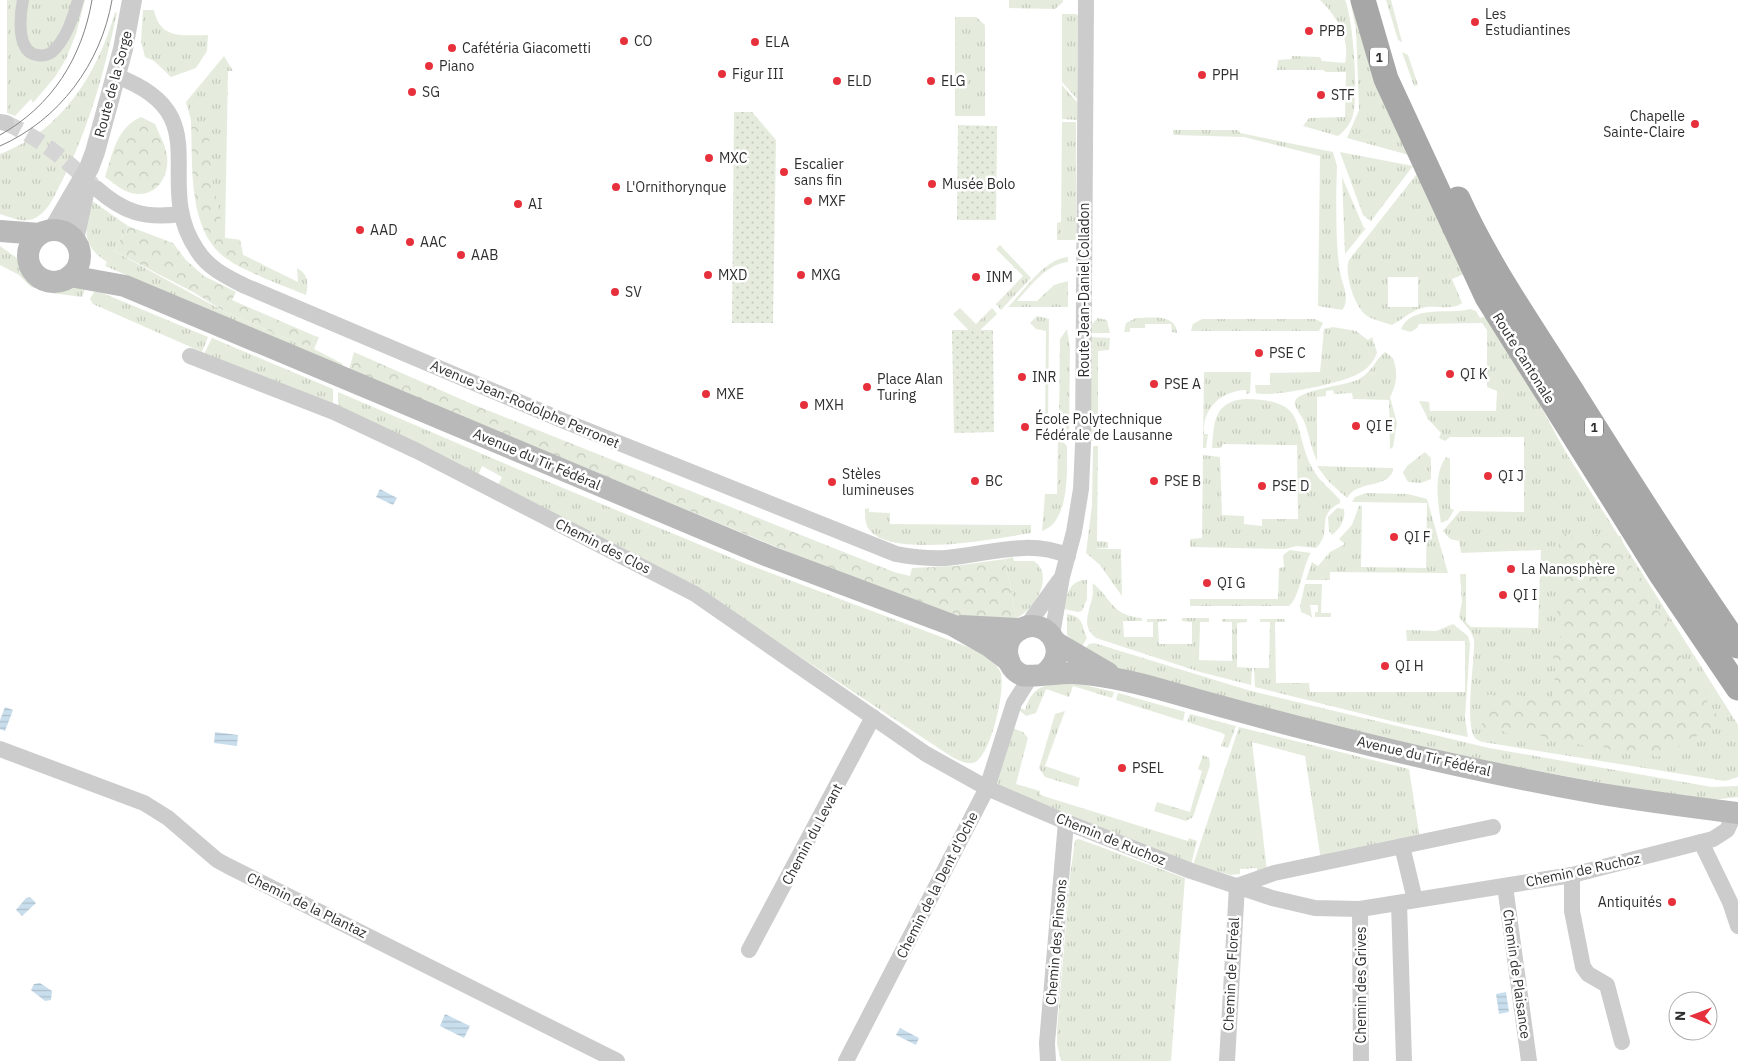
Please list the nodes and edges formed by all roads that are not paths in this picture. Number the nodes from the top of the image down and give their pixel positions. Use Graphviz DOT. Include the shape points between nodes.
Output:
graph roads {
  1 [pos="23,0"];
  2 [pos="78,0"];
  3 [pos="132,0"];
  4 [pos="1086,0"];
  5 [pos="1362,0"];
  6 [pos="1379,0"];
  7 [pos="116,76"];
  8 [pos="1408,110"];
  9 [pos="89,168"];
  10 [pos="96,188"];
  11 [pos="1452,206"];
  12 [pos="180,214"];
  13 [pos="0,231"];
  14 [pos="47,232"];
  15 [pos="0,238"];
  16 [pos="77,247"];
  17 [pos="28,260"];
  18 [pos="70,276"];
  19 [pos="124,286"];
  20 [pos="190,356"];
  21 [pos="1068,556"];
  22 [pos="1062,577"];
  23 [pos="952,625"];
  24 [pos="1022,628"];
  25 [pos="1054,639"];
  26 [pos="1738,646"];
  27 [pos="1024,669"];
  28 [pos="1115,677"];
  29 [pos="1738,688"];
  30 [pos="873,717"];
  31 [pos="0,749"];
  32 [pos="987,788"];
  33 [pos="1737,812"];
  34 [pos="1066,822"];
  35 [pos="1494,826"];
  36 [pos="1701,842"];
  37 [pos="1402,846"];
  38 [pos="1572,875"];
  39 [pos="1237,886"];
  40 [pos="1505,886"];
  41 [pos="1407,902"];
  42 [pos="1360,909"];
  43 [pos="1738,926"];
  44 [pos="749,950"];
  45 [pos="1622,1042"];
  46 [pos="617,1061"];
  47 [pos="846,1061"];
  48 [pos="1048,1061"];
  49 [pos="1227,1061"];
  50 [pos="1361,1061"];
  51 [pos="1404,1061"];
  52 [pos="1530,1061"];
  1 -- 2 [label="street" via="21,27 25,47 29,52 41,55 51,53 58,45"];
  3 -- 7 [label="street, Route de la Sorge"];
  4 -- 21 [label="street, Route Jean-Daniel Colladon" via="1084,444 1081,489"];
  5 -- 8 [label="main road, Route Cantonale / 1" via="1386,78"];
  6 -- 8 [label="main road, Route Cantonale / 1"];
  7 -- 9 [label="street, Route de la Sorge"];
  7 -- 12 [label="street, Avenue Jean-Rodolphe Perronet" via="151,92 171,114 179,155"];
  8 -- 11 [label="main road, Route Cantonale / 1"];
  9 -- 14 [label="street, Route de la Sorge"];
  9 -- 16 [label="street, Route de la Sorge"];
  10 -- 12 [label="street" via="111,201 144,215"];
  11 -- 26 [label="main road, Route Cantonale / 1" via="1483,249 1679,561"];
  11 -- 29 [label="main road, Route Cantonale / 1" via="1487,297 1662,576"];
  12 -- 21 [label="street, Avenue Jean-Rodolphe Perronet" via="197,251 210,265 245,286 564,422 848,537 916,558 946,558 1033,548 1052,548"];
  13 -- 14 [label="main road"];
  14 -- 16 [label="main road" via="65,232"];
  14 -- 17 [label="main road" via="31,242"];
  15 -- 17 [label="main road"];
  16 -- 18 [label="main road" via="76,268"];
  16 -- 19 [label="main road, Avenue du Tir Fédéral"];
  17 -- 18 [label="main road" via="33,272 43,280 57,282"];
  18 -- 19 [label="main road, Avenue du Tir Fédéral"];
  19 -- 23 [label="main road, Avenue du Tir Fédéral" via="768,556"];
  20 -- 30 [label="street, Chemin des Clos" via="334,412 695,594"];
  21 -- 22 [label="street, Route Jean-Daniel Colladon"];
  22 -- 24 [label="street, Route Jean-Daniel Colladon"];
  22 -- 25 [label="street, Route Jean-Daniel Colladon"];
  23 -- 24 [label="main road, Avenue du Tir Fédéral"];
  23 -- 27 [label="main road, Avenue du Tir Fédéral"];
  24 -- 25 [label="main road" via="1040,627"];
  24 -- 27 [label="main road" via="1009,640 1007,654"];
  25 -- 27 [label="main road" via="1054,663"];
  25 -- 28 [label="main road, Avenue du Tir Fédéral"];
  27 -- 28 [label="main road, Avenue du Tir Fédéral"];
  27 -- 32 [label="street, Chemin de la Dent d'Oche"];
  28 -- 33 [label="main road, Avenue du Tir Fédéral" via="1242,713 1452,764 1603,794"];
  30 -- 32 [label="street, Chemin des Clos" via="926,754"];
  30 -- 44 [label="street, Chemin du Levant"];
  31 -- 46 [label="street, Chemin de la Plantaz" via="144,803 168,818 217,860"];
  32 -- 34 [label="street, Chemin de Ruchoz"];
  32 -- 47 [label="street, Chemin de la Dent d'Oche"];
  33 -- 36 [label="street, Chemin de Ruchoz" via="1727,830 1713,840"];
  34 -- 39 [label="street, Chemin de Ruchoz"];
  34 -- 48 [label="street, Chemin des Pinsons"];
  35 -- 37 [label="street"];
  36 -- 38 [label="street, Chemin de Ruchoz"];
  36 -- 43 [label="street"];
  37 -- 39 [label="street" via="1274,873"];
  37 -- 41 [label="street"];
  38 -- 40 [label="street, Chemin de Ruchoz"];
  38 -- 45 [label="street" via="1572,911 1583,967 1588,974 1607,985"];
  39 -- 42 [label="street, Chemin de Ruchoz" via="1305,907"];
  39 -- 49 [label="street, Chemin de Floréal"];
  40 -- 41 [label="street, Chemin de Ruchoz"];
  40 -- 52 [label="street, Chemin de Plaisance"];
  41 -- 42 [label="street, Chemin de Ruchoz"];
  41 -- 51 [label="street"];
  42 -- 50 [label="street, Chemin des Grives"];
}
